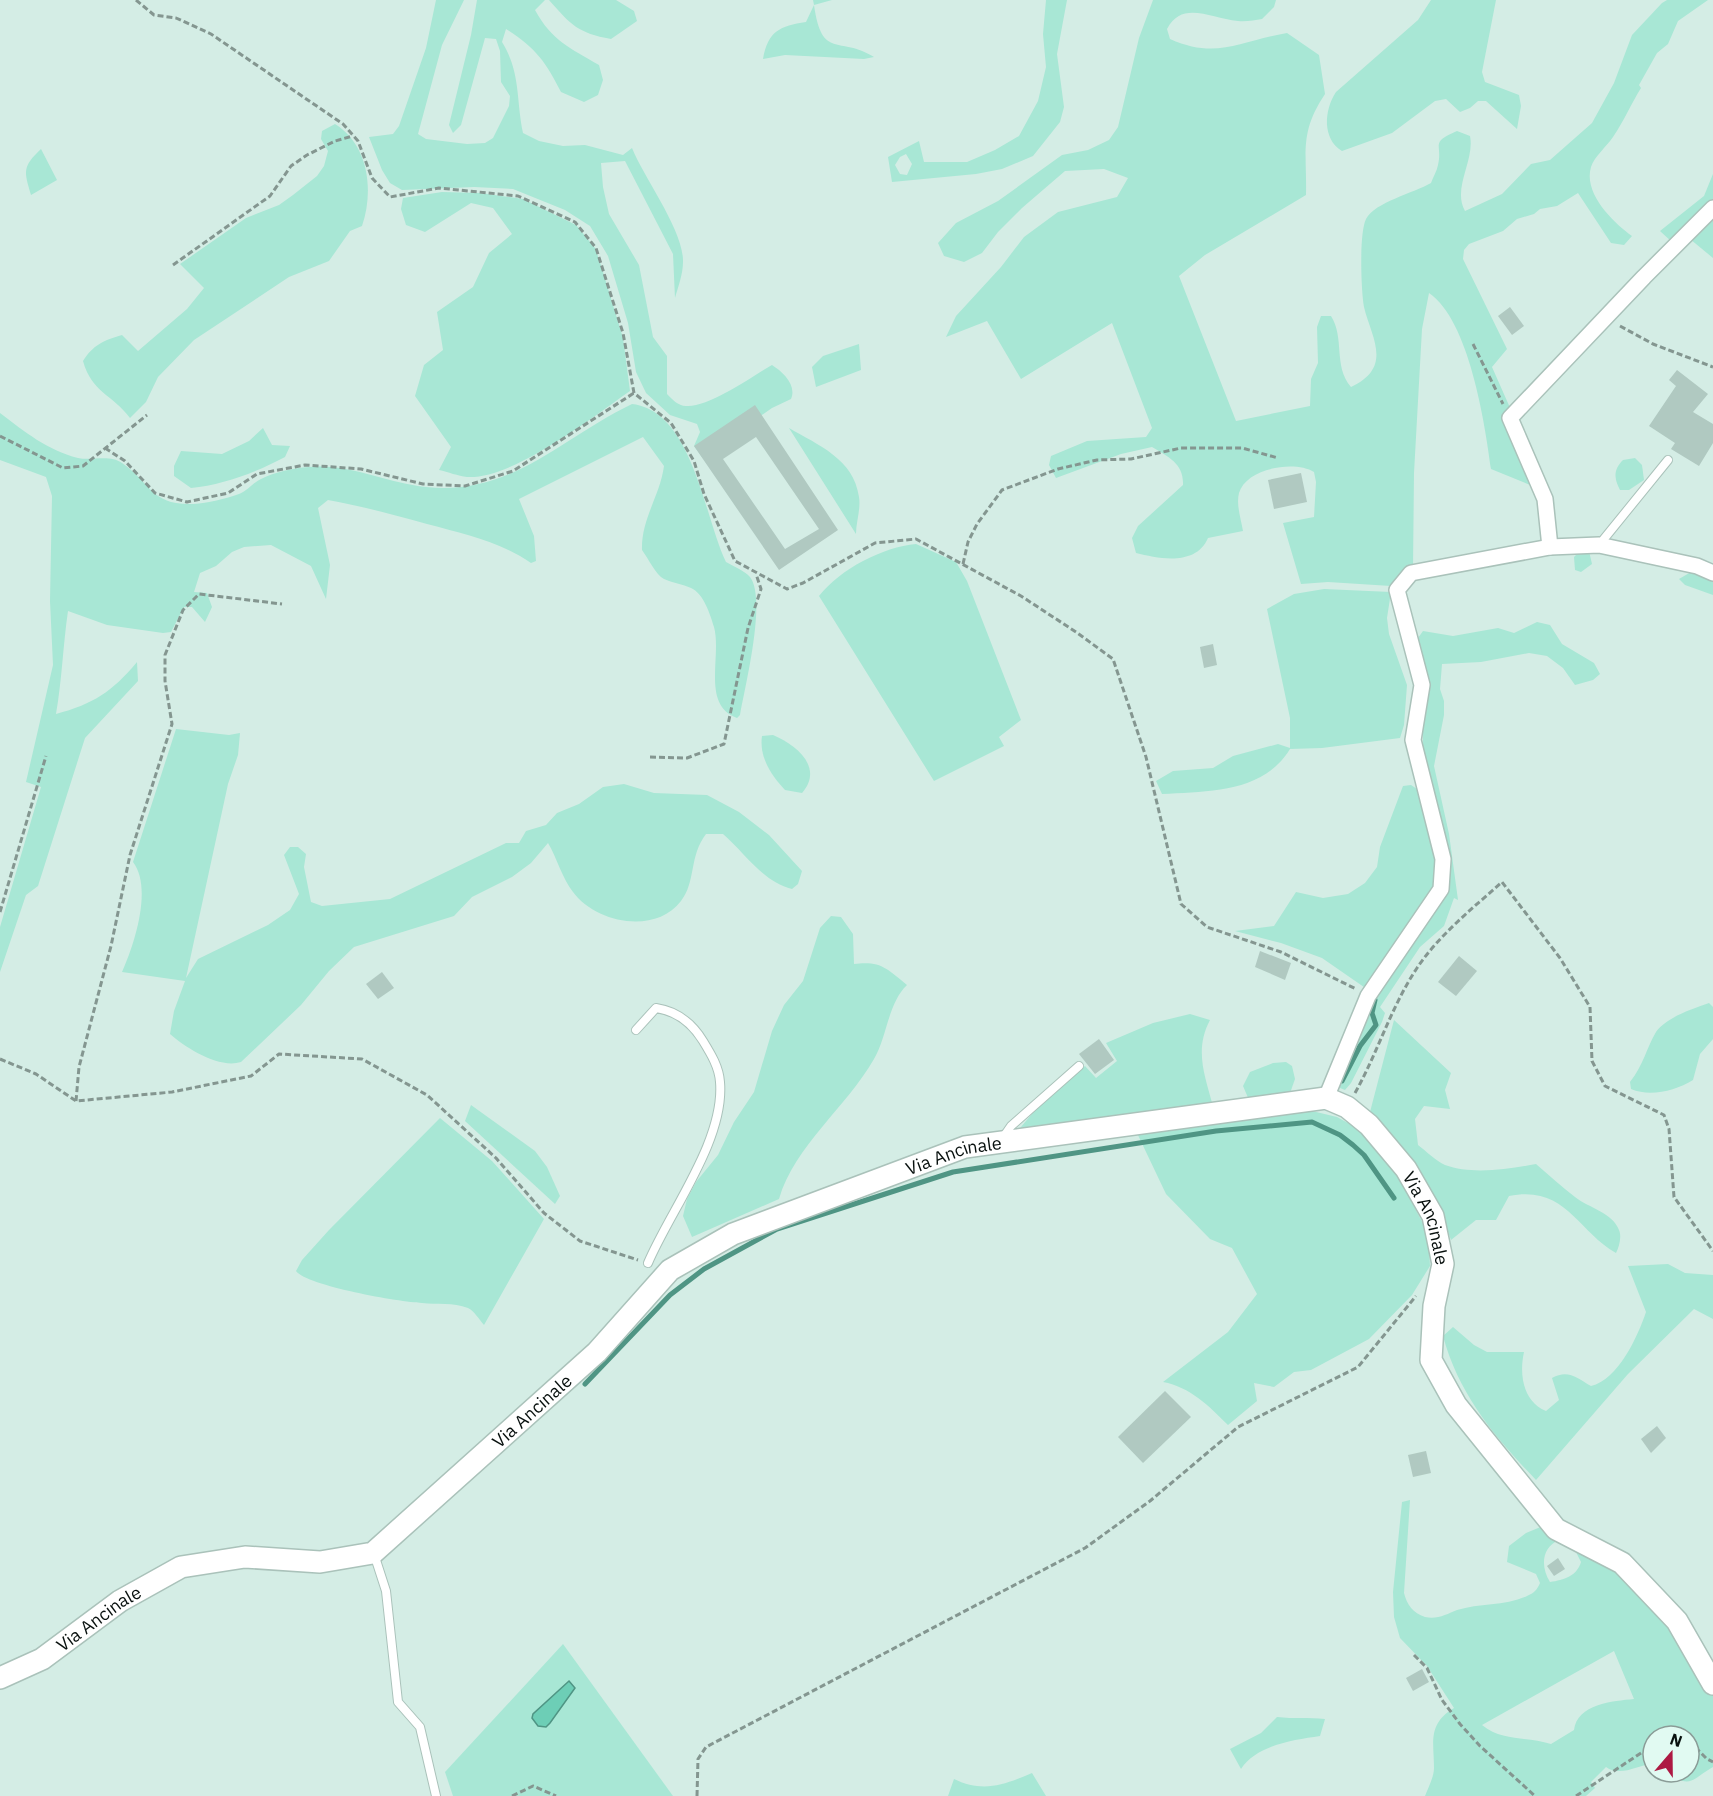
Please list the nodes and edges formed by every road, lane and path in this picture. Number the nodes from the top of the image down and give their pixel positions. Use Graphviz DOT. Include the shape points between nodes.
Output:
graph roads {
  1 [pos="136,0"];
  2 [pos="353,136"];
  3 [pos="1713,208"];
  4 [pos="173,265"];
  5 [pos="1607,315"];
  6 [pos="1473,344"];
  7 [pos="1713,367"];
  8 [pos="634,393"];
  9 [pos="147,416"];
  10 [pos="1510,418"];
  11 [pos="0,436"];
  12 [pos="105,448"];
  13 [pos="1278,458"];
  14 [pos="1668,460"];
  15 [pos="1599,545"];
  16 [pos="1550,548"];
  17 [pos="963,564"];
  18 [pos="756,572"];
  19 [pos="1713,573"];
  20 [pos="282,604"];
  21 [pos="46,756"];
  22 [pos="650,757"];
  23 [pos="0,912"];
  24 [pos="1368,996"];
  25 [pos="636,1030"];
  26 [pos="0,1059"];
  27 [pos="1079,1066"];
  28 [pos="1326,1098"];
  29 [pos="76,1101"];
  30 [pos="1347,1107"];
  31 [pos="999,1143"];
  32 [pos="1713,1251"];
  33 [pos="648,1263"];
  34 [pos="1421,1290"];
  35 [pos="373,1553"];
  36 [pos="1414,1655"];
  37 [pos="0,1678"];
  38 [pos="1713,1684"];
  39 [pos="1701,1752"];
  40 [pos="1641,1753"];
  41 [pos="1713,1762"];
  42 [pos="436,1796"];
  43 [pos="512,1796"];
  44 [pos="556,1796"];
  45 [pos="697,1796"];
  46 [pos="1535,1796"];
  47 [pos="1576,1796"];
  1 -- 2 [label="path" via="154,15 176,18 211,34 343,124"];
  2 -- 4 [label="path" via="335,141 291,166 270,196"];
  2 -- 8 [label="path" via="372,178 390,197 440,188 518,195 574,222 596,248 623,333"];
  3 -- 5 [label="street"];
  5 -- 7 [label="path" via="1653,344"];
  5 -- 10 [label="street"];
  6 -- 10 [label="path"];
  8 -- 12 [label="path" via="513,471 465,486 423,484 361,470 305,465 257,474 228,493 187,502 155,493 125,461"];
  8 -- 18 [label="path" via="671,423 694,461 704,494 735,561"];
  9 -- 12 [label="path"];
  10 -- 16 [label="street" via="1545,499"];
  11 -- 12 [label="path" via="63,468 82,466"];
  13 -- 17 [label="path" via="1242,448 1191,448 1058,469 1002,490 977,524"];
  14 -- 15 [label="lane"];
  15 -- 16 [label="street"];
  15 -- 19 [label="street"];
  16 -- 24 [label="street" via="1411,573 1397,590 1422,685 1413,740 1443,859 1441,890"];
  17 -- 18 [label="path" via="916,539 875,543 787,589"];
  17 -- 24 [label="path" via="1021,596 1113,659 1146,757 1181,904 1206,927 1281,952"];
  18 -- 22 [label="path" via="761,589 748,628 724,744 687,758"];
  20 -- 29 [label="path" via="199,594 183,610 165,655 172,724 130,855 81,1057"];
  21 -- 23 [label="path"];
  24 -- 28 [label="street"];
  25 -- 33 [label="lane" via="656,1008 672,1010 697,1031 714,1059 720,1081 720,1105 702,1160"];
  26 -- 29 [label="path" via="36,1074"];
  27 -- 31 [label="lane" via="1011,1126"];
  28 -- 30 [label="main road, Via Ancinale"];
  28 -- 31 [label="main road, Via Ancinale"];
  29 -- 33 [label="path" via="172,1092 251,1076 279,1054 362,1059 427,1095 496,1158 543,1213 580,1241"];
  30 -- 32 [label="path" via="1418,966 1502,882 1560,958 1590,1007 1592,1061 1605,1086 1664,1115 1669,1129 1674,1197"];
  30 -- 38 [label="main road, Via Ancinale" via="1369,1125 1406,1170 1432,1216 1443,1264 1434,1306 1431,1360 1456,1405 1556,1529 1622,1563 1677,1622"];
  31 -- 35 [label="main road, Via Ancinale" via="965,1147 733,1234 670,1270 597,1352"];
  34 -- 45 [label="path" via="1358,1367 1238,1427 1150,1501 1085,1548 706,1747 698,1759"];
  35 -- 37 [label="main road, Via Ancinale" via="320,1562 245,1557 181,1567 120,1601 42,1659"];
  35 -- 42 [label="lane" via="386,1591 398,1702 420,1726"];
  36 -- 46 [label="path" via="1461,1724"];
  39 -- 41 [label="path"];
  40 -- 47 [label="path"];
  43 -- 44 [label="path" via="533,1786"];
}
